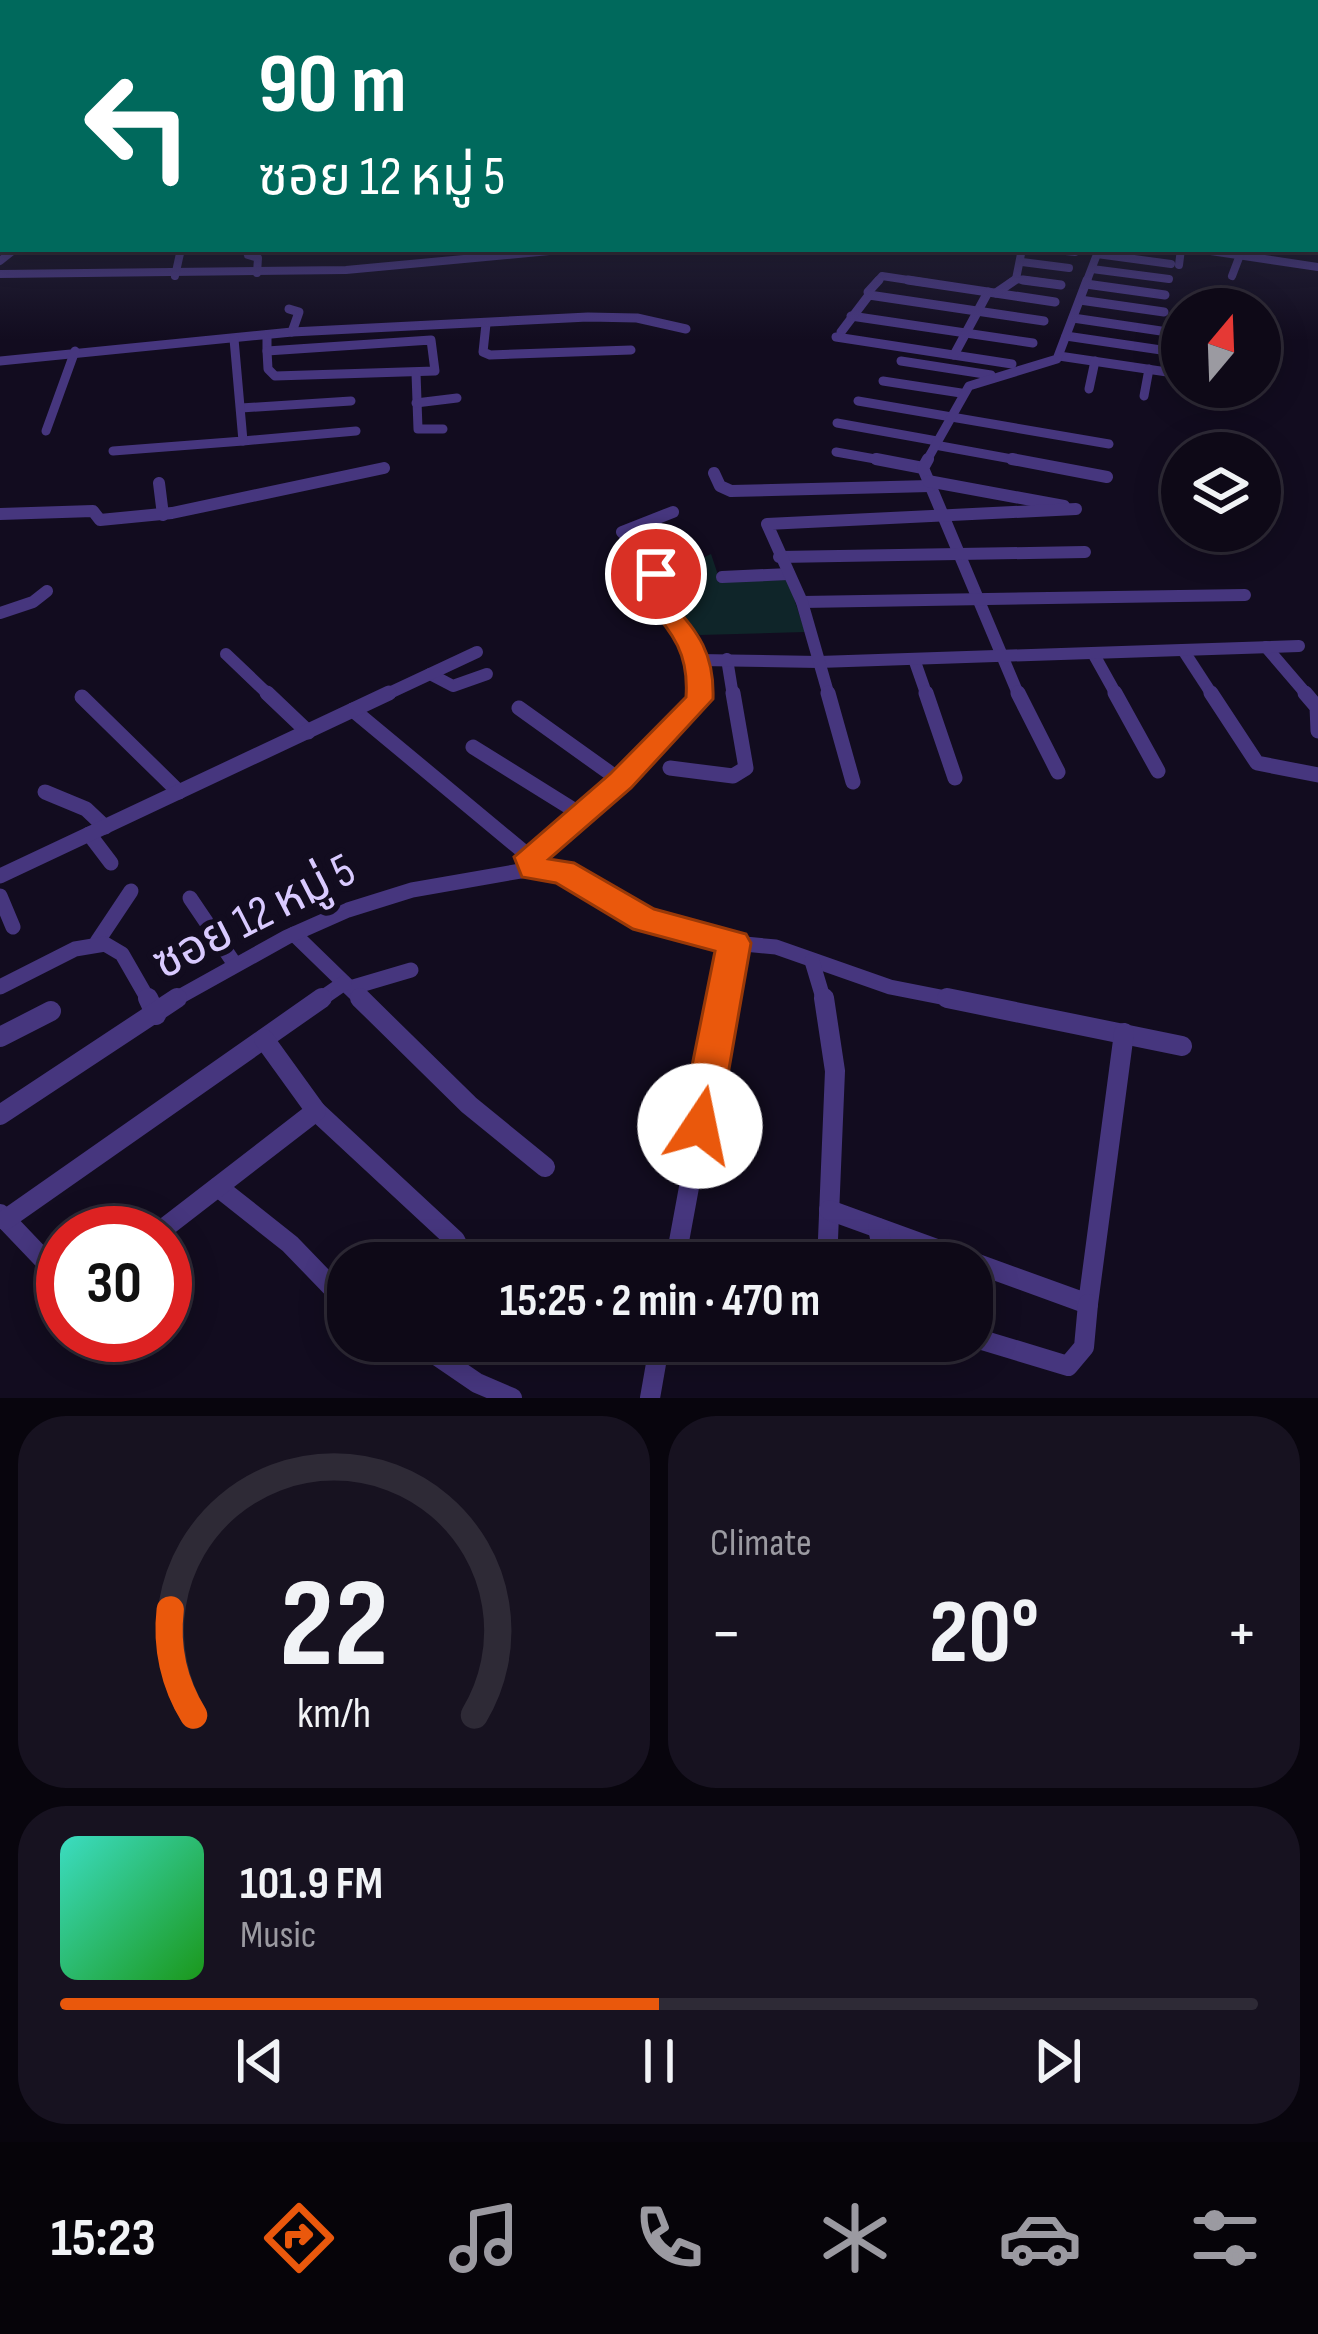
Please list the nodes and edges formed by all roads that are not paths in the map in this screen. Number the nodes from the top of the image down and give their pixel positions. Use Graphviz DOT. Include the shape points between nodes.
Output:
graph roads {
  1 [pos="180,252"];
  2 [pos="348,252"];
  3 [pos="511,252"];
  4 [pos="1022,252"];
  5 [pos="1098,252"];
  6 [pos="1180,252"];
  7 [pos="1217,252"];
  8 [pos="248,255"];
  9 [pos="1240,256"];
  10 [pos="1022,262"];
  11 [pos="1285,262"];
  12 [pos="1318,267"];
  13 [pos="1069,268"];
  14 [pos="1092,268"];
  15 [pos="356,269"];
  16 [pos="257,273"];
  17 [pos="0,274"];
  18 [pos="176,276"];
  19 [pos="1232,276"];
  20 [pos="1016,279"];
  21 [pos="1169,279"];
  22 [pos="1280,282"];
  23 [pos="1086,284"];
  24 [pos="1061,285"];
  25 [pos="868,292"];
  26 [pos="992,293"];
  27 [pos="1161,294"];
  28 [pos="1080,300"];
  29 [pos="1055,302"];
  30 [pos="289,309"];
  31 [pos="977,312"];
  32 [pos="1161,313"];
  33 [pos="851,316"];
  34 [pos="1073,318"];
  35 [pos="1044,321"];
  36 [pos="486,324"];
  37 [pos="686,328"];
  38 [pos="1161,331"];
  39 [pos="292,332"];
  40 [pos="966,333"];
  41 [pos="266,335"];
  42 [pos="1066,336"];
  43 [pos="234,339"];
  44 [pos="1034,343"];
  45 [pos="631,350"];
  46 [pos="1161,350"];
  47 [pos="75,351"];
  48 [pos="267,351"];
  49 [pos="954,355"];
  50 [pos="1059,356"];
  51 [pos="901,361"];
  52 [pos="1095,361"];
  53 [pos="0,362"];
  54 [pos="1012,364"];
  55 [pos="1149,370"];
  56 [pos="1161,371"];
  57 [pos="416,373"];
  58 [pos="992,376"];
  59 [pos="883,381"];
  60 [pos="1089,389"];
  61 [pos="961,393"];
  62 [pos="1144,396"];
  63 [pos="457,398"];
  64 [pos="351,401"];
  65 [pos="858,401"];
  66 [pos="416,403"];
  67 [pos="241,408"];
  68 [pos="949,417"];
  69 [pos="837,423"];
  70 [pos="443,429"];
  71 [pos="46,431"];
  72 [pos="356,431"];
  73 [pos="243,441"];
  74 [pos="936,443"];
  75 [pos="1109,444"];
  76 [pos="112,451"];
  77 [pos="836,452"];
  78 [pos="384,468"];
  79 [pos="714,473"];
  80 [pos="1107,477"];
  81 [pos="927,478"];
  82 [pos="159,483"];
  83 [pos="673,512"];
  84 [pos="0,514"];
  85 [pos="164,514"];
  86 [pos="941,516"];
  87 [pos="1085,552"];
  88 [pos="958,553"];
  89 [pos="779,557"];
  90 [pos="789,574"];
  91 [pos="722,577"];
  92 [pos="47,591"];
  93 [pos="1244,595"];
  94 [pos="977,601"];
  95 [pos="802,602"];
  96 [pos="0,613"];
  97 [pos="1299,646"];
  98 [pos="1266,647"];
  99 [pos="441,650"];
  100 [pos="1184,650"];
  101 [pos="477,652"];
  102 [pos="1093,653"];
  103 [pos="226,654"];
  104 [pos="999,656"];
  105 [pos="914,659"];
  106 [pos="456,662"];
  107 [pos="732,662"];
  108 [pos="819,662"];
  109 [pos="700,664"];
  110 [pos="430,674"];
  111 [pos="487,674"];
  112 [pos="82,697"];
  113 [pos="519,709"];
  114 [pos="352,710"];
  115 [pos="1318,731"];
  116 [pos="308,732"];
  117 [pos="473,746"];
  118 [pos="670,768"];
  119 [pos="1158,770"];
  120 [pos="1058,772"];
  121 [pos="1318,776"];
  122 [pos="955,778"];
  123 [pos="621,781"];
  124 [pos="853,782"];
  125 [pos="45,792"];
  126 [pos="179,792"];
  127 [pos="582,814"];
  128 [pos="97,831"];
  129 [pos="111,863"];
  130 [pos="531,863"];
  131 [pos="0,876"];
  132 [pos="131,891"];
  133 [pos="0,896"];
  134 [pos="190,898"];
  135 [pos="14,927"];
  136 [pos="294,934"];
  137 [pos="97,943"];
  138 [pos="734,943"];
  139 [pos="812,961"];
  140 [pos="235,963"];
  141 [pos="411,970"];
  142 [pos="347,986"];
  143 [pos="0,987"];
  144 [pos="51,1011"];
  145 [pos="156,1015"];
  146 [pos="1124,1033"];
  147 [pos="0,1037"];
  148 [pos="264,1039"];
  149 [pos="1182,1046"];
  150 [pos="316,1111"];
  151 [pos="0,1115"];
  152 [pos="545,1167"];
  153 [pos="218,1187"];
  154 [pos="192,1207"];
  155 [pos="829,1210"];
  156 [pos="3,1217"];
  157 [pos="878,1228"];
  158 [pos="456,1242"];
  159 [pos="679,1242"];
  160 [pos="828,1242"];
  161 [pos="881,1242"];
  162 [pos="36,1252"];
  163 [pos="327,1282"];
  164 [pos="1088,1304"];
  165 [pos="993,1345"];
  166 [pos="454,1362"];
  167 [pos="656,1362"];
  168 [pos="512,1398"];
  169 [pos="650,1398"];
  1 -- 18 [label="street"];
  2 -- 15 [label="street"];
  3 -- 15 [label="street"];
  4 -- 10 [label="street"];
  5 -- 6 [label="street" via="1175,265"];
  5 -- 14 [label="street"];
  7 -- 9 [label="street"];
  8 -- 16 [label="street" via="259,258"];
  9 -- 11 [label="street"];
  9 -- 19 [label="street"];
  10 -- 13 [label="street"];
  10 -- 20 [label="street"];
  11 -- 12 [label="street"];
  11 -- 22 [label="street"];
  14 -- 21 [label="street"];
  14 -- 23 [label="street"];
  15 -- 16 [label="street"];
  16 -- 18 [label="street"];
  17 -- 18 [label="street"];
  20 -- 24 [label="street"];
  20 -- 26 [label="street"];
  23 -- 27 [label="street"];
  23 -- 28 [label="street"];
  25 -- 26 [label="street" via="884,276"];
  26 -- 29 [label="street"];
  26 -- 31 [label="street"];
  28 -- 32 [label="street"];
  28 -- 34 [label="street"];
  30 -- 39 [label="street" via="299,312"];
  31 -- 33 [label="street" via="869,296"];
  31 -- 35 [label="street"];
  31 -- 40 [label="street"];
  33 -- 40 [label="street"];
  33 -- 49 [label="street" via="838,334"];
  34 -- 38 [label="street"];
  34 -- 42 [label="street"];
  36 -- 37 [label="street" via="614,316"];
  36 -- 39 [label="street"];
  36 -- 45 [label="street" via="483,352 490,355"];
  39 -- 41 [label="street"];
  40 -- 44 [label="street"];
  40 -- 49 [label="street"];
  41 -- 43 [label="street"];
  41 -- 48 [label="street"];
  42 -- 46 [label="street"];
  42 -- 50 [label="street"];
  43 -- 47 [label="street"];
  43 -- 67 [label="street"];
  47 -- 53 [label="street"];
  47 -- 71 [label="street"];
  48 -- 57 [label="street" via="275,376"];
  48 -- 57 [label="street" via="433,341 435,371"];
  49 -- 54 [label="street"];
  50 -- 52 [label="street"];
  50 -- 58 [label="street"];
  51 -- 58 [label="street"];
  52 -- 55 [label="street"];
  52 -- 60 [label="street"];
  55 -- 56 [label="street"];
  55 -- 62 [label="street"];
  57 -- 66 [label="street"];
  58 -- 61 [label="street"];
  59 -- 61 [label="street"];
  61 -- 68 [label="street"];
  63 -- 66 [label="street"];
  64 -- 67 [label="street"];
  65 -- 68 [label="street"];
  66 -- 70 [label="street" via="418,429"];
  67 -- 73 [label="street"];
  68 -- 74 [label="street"];
  68 -- 75 [label="street"];
  69 -- 74 [label="street"];
  72 -- 73 [label="street"];
  73 -- 76 [label="street"];
  74 -- 80 [label="street"];
  74 -- 81 [label="street"];
  77 -- 81 [label="street"];
  78 -- 85 [label="street"];
  79 -- 81 [label="street" via="731,491"];
  81 -- 86 [label="street"];
  81 -- 86 [label="street" via="1076,509"];
  82 -- 85 [label="street"];
  83 -- 109 [label="street" via="622,532 663,563 642,582"];
  84 -- 85 [label="street"];
  86 -- 88 [label="street"];
  86 -- 89 [label="street" via="770,522"];
  87 -- 88 [label="street"];
  88 -- 89 [label="street"];
  88 -- 94 [label="street"];
  89 -- 90 [label="street"];
  90 -- 91 [label="street"];
  90 -- 95 [label="street"];
  92 -- 96 [label="street"];
  93 -- 94 [label="street"];
  94 -- 95 [label="street"];
  94 -- 104 [label="street"];
  95 -- 108 [label="street"];
  97 -- 98 [label="street"];
  98 -- 100 [label="street"];
  98 -- 115 [label="street" via="1317,707"];
  99 -- 106 [label="street"];
  100 -- 102 [label="street"];
  100 -- 121 [label="street" via="1257,763"];
  101 -- 106 [label="street"];
  102 -- 104 [label="street"];
  102 -- 119 [label="street"];
  103 -- 116 [label="street"];
  104 -- 105 [label="street"];
  104 -- 120 [label="street"];
  105 -- 108 [label="street"];
  105 -- 122 [label="street"];
  106 -- 110 [label="street"];
  107 -- 108 [label="street"];
  107 -- 109 [label="street"];
  107 -- 118 [label="street" via="746,768 733,776"];
  108 -- 124 [label="street"];
  109 -- 123 [label="street" via="695,708"];
  110 -- 111 [label="street" via="453,686"];
  110 -- 114 [label="street"];
  112 -- 126 [label="street"];
  113 -- 123 [label="street"];
  114 -- 116 [label="street"];
  114 -- 130 [label="street"];
  116 -- 126 [label="street"];
  117 -- 127 [label="street"];
  123 -- 127 [label="street"];
  125 -- 128 [label="street" via="86,809"];
  126 -- 128 [label="street"];
  127 -- 130 [label="street"];
  128 -- 129 [label="street"];
  128 -- 131 [label="street"];
  130 -- 136 [label="street, ซอย 12 หมู่ 5" via="425,884"];
  130 -- 138 [label="street, ซอย 12 หมู่ 5" via="661,926"];
  132 -- 137 [label="street"];
  133 -- 135 [label="street"];
  134 -- 140 [label="street"];
  136 -- 140 [label="street, ซอย 12 หมู่ 5"];
  136 -- 142 [label="street"];
  137 -- 143 [label="street"];
  137 -- 145 [label="street" via="119,950"];
  138 -- 139 [label="street, ซอย 12 หมู่ 5"];
  138 -- 159 [label="street"];
  139 -- 146 [label="street, ซอย 12 หมู่ 5" via="890,987"];
  139 -- 155 [label="street" via="835,1071"];
  140 -- 145 [label="street, ซอย 12 หมู่ 5"];
  141 -- 142 [label="street"];
  142 -- 148 [label="street"];
  142 -- 152 [label="street"];
  144 -- 147 [label="street"];
  145 -- 151 [label="street, ซอย 12 หมู่ 5"];
  146 -- 149 [label="street, ซอย 12 หมู่ 5"];
  146 -- 164 [label="street"];
  148 -- 150 [label="street"];
  148 -- 156 [label="street"];
  150 -- 153 [label="street"];
  150 -- 158 [label="street"];
  153 -- 154 [label="street"];
  153 -- 163 [label="street"];
  155 -- 157 [label="street"];
  155 -- 160 [label="street"];
  156 -- 162 [label="street"];
  157 -- 161 [label="street"];
  157 -- 164 [label="street"];
  164 -- 165 [label="street" via="1086,1346 1068,1366"];
  166 -- 168 [label="street"];
  167 -- 169 [label="street"];
}
